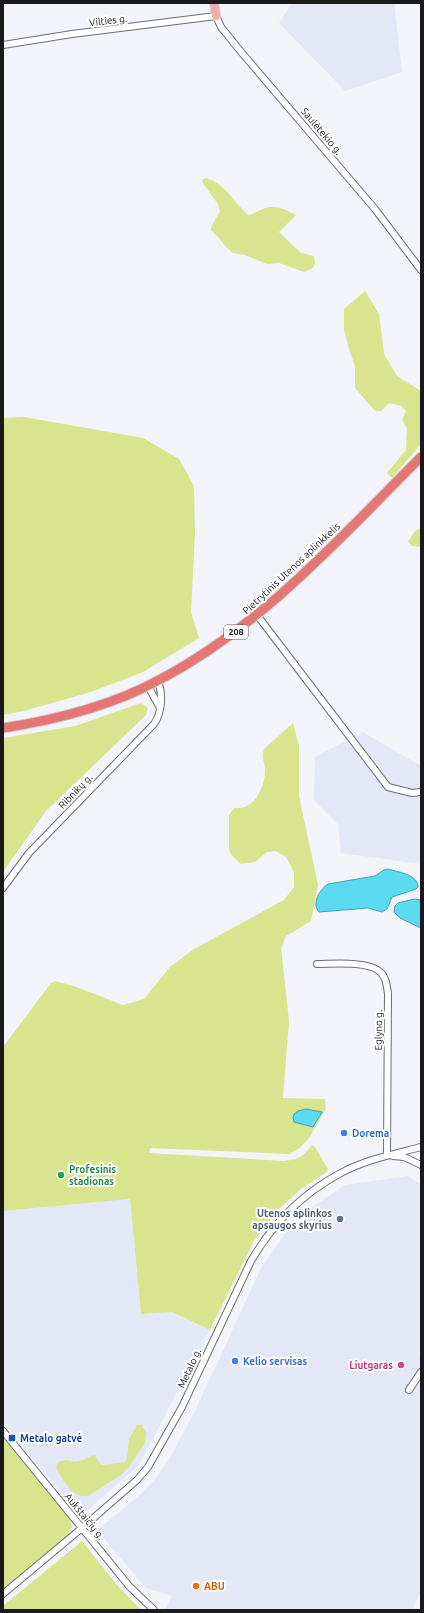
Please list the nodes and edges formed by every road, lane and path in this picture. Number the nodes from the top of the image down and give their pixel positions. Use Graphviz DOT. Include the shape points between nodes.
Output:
graph roads {
  1 [pos="214,3"];
  2 [pos="216,16"];
  3 [pos="3,45"];
  4 [pos="421,270"];
  5 [pos="421,457"];
  6 [pos="257,615"];
  7 [pos="158,681"];
  8 [pos="148,686"];
  9 [pos="160,708"];
  10 [pos="3,728"];
  11 [pos="421,792"];
  12 [pos="3,888"];
  13 [pos="317,964"];
  14 [pos="421,1147"];
  15 [pos="387,1155"];
  16 [pos="421,1165"];
  17 [pos="421,1372"];
  18 [pos="409,1390"];
  19 [pos="3,1431"];
  20 [pos="82,1528"];
  21 [pos="3,1594"];
  22 [pos="154,1610"];
  1 -- 2 [label="main road, Saulėtekio g."];
  2 -- 3 [label="street, Vilties g."];
  2 -- 4 [label="street, Saulėtekio g." via="242,53 375,209"];
  5 -- 6 [label="highway, Pietrytinis Utenos aplinkkelis / 208"];
  6 -- 7 [label="highway, Pietrytinis Utenos aplinkkelis / 208" via="208,652"];
  6 -- 11 [label="street" via="388,787 412,793"];
  7 -- 8 [label="highway, Pietrytinis Utenos aplinkkelis / 208"];
  7 -- 9 [label="street" via="161,688"];
  8 -- 9 [label="street"];
  8 -- 10 [label="highway, Pietrytinis Utenos aplinkkelis / 208" via="66,715"];
  9 -- 12 [label="street, Ribnikų g." via="154,724 52,828 29,853"];
  13 -- 15 [label="street, Eglyno g." via="369,966 380,971 386,981"];
  14 -- 15 [label="street, Metalo g."];
  15 -- 16 [label="street" via="404,1157"];
  15 -- 20 [label="street, Metalo g." via="339,1174 312,1191 272,1230 251,1261 182,1408 156,1454 137,1480"];
  17 -- 18 [label="street"];
  19 -- 20 [label="street, Aukštaičių g."];
  20 -- 21 [label="street, Metalo g."];
  20 -- 22 [label="street, Aukštaičių g." via="129,1586"];
}
